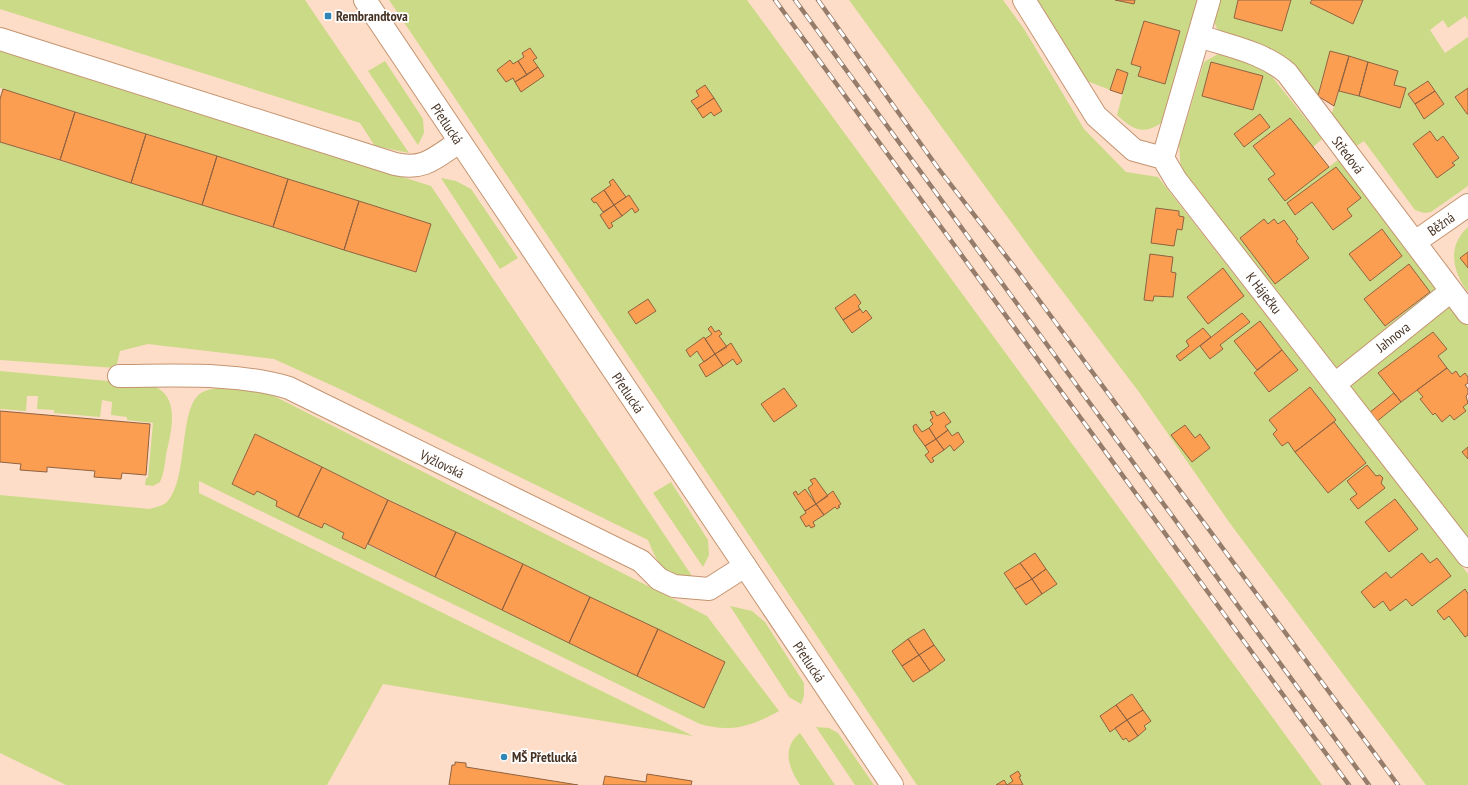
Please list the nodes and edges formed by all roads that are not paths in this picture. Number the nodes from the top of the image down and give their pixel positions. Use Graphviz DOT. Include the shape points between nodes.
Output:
graph roads {
  1 [pos="364,0"];
  2 [pos="1024,0"];
  3 [pos="1209,0"];
  4 [pos="1199,36"];
  5 [pos="0,39"];
  6 [pos="459,142"];
  7 [pos="1163,158"];
  8 [pos="1468,205"];
  9 [pos="1415,242"];
  10 [pos="1451,291"];
  11 [pos="1468,313"];
  12 [pos="119,376"];
  13 [pos="1335,384"];
  14 [pos="1468,556"];
  15 [pos="745,566"];
  16 [pos="892,785"];
  1 -- 6 [label="street, Přetlucká"];
  2 -- 7 [label="street" via="1096,116 1134,150"];
  3 -- 4 [label="street"];
  4 -- 7 [label="street"];
  4 -- 9 [label="street, Středová" via="1264,58 1277,64 1287,73"];
  5 -- 6 [label="street" via="406,167 424,165"];
  6 -- 15 [label="street, Přetlucká"];
  7 -- 13 [label="street, K Háječku" via="1176,180"];
  8 -- 9 [label="street, Běžná"];
  9 -- 10 [label="street, Středová"];
  10 -- 11 [label="street, Středová"];
  10 -- 13 [label="street, Jahnova"];
  12 -- 15 [label="street, Vyžlovská" via="191,376 268,382 289,388 641,562 660,579 674,586 709,588"];
  13 -- 14 [label="street, K Háječku"];
  15 -- 16 [label="street, Přetlucká"];
}
